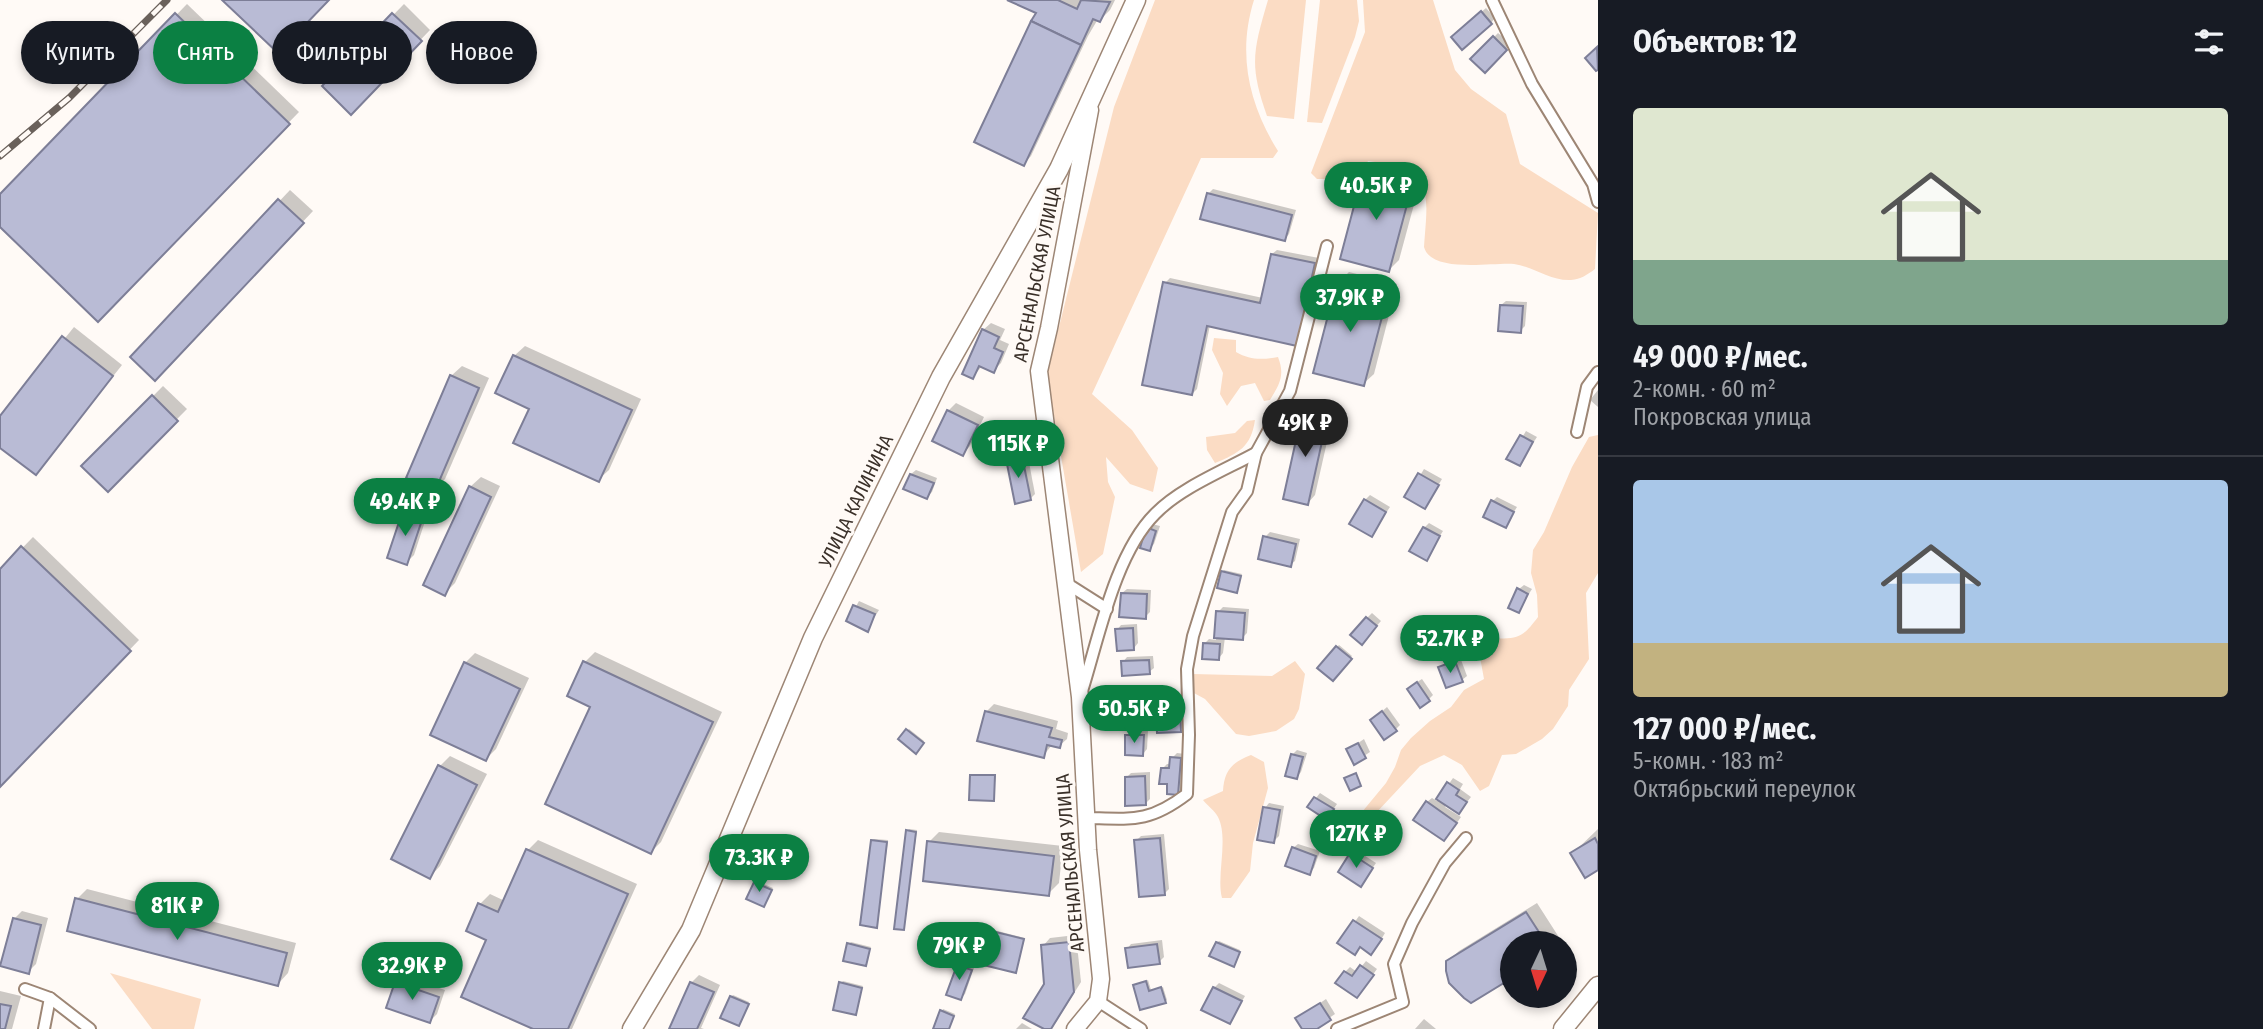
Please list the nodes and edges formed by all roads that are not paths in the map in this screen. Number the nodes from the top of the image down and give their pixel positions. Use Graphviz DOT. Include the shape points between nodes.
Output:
graph roads {
  1 [pos="1136,0"];
  2 [pos="1492,0"];
  3 [pos="1092,100"];
  4 [pos="1598,202"];
  5 [pos="1327,246"];
  6 [pos="1598,372"];
  7 [pos="1577,432"];
  8 [pos="1256,453"];
  9 [pos="1066,583"];
  10 [pos="1107,609"];
  11 [pos="1080,697"];
  12 [pos="1086,818"];
  13 [pos="1466,838"];
  14 [pos="1598,986"];
  15 [pos="25,989"];
  16 [pos="50,998"];
  17 [pos="1098,1000"];
  18 [pos="44,1029"];
  19 [pos="90,1029"];
  20 [pos="632,1029"];
  21 [pos="1075,1029"];
  22 [pos="1141,1029"];
  23 [pos="1337,1029"];
  24 [pos="1563,1029"];
  1 -- 3 [label="main road, УЛИЦА КАЛИНИНА"];
  2 -- 4 [label="street" via="1532,84 1593,184"];
  3 -- 9 [label="street, АРСЕНАЛЬСКАЯ УЛИЦА" via="1039,371"];
  3 -- 20 [label="main road, УЛИЦА КАЛИНИНА" via="1059,169 941,377 813,638 691,930"];
  5 -- 8 [label="street" via="1290,391"];
  6 -- 7 [label="street" via="1587,387"];
  8 -- 10 [label="street" via="1156,512 1132,541"];
  8 -- 12 [label="street" via="1247,491 1232,512 1193,636 1187,669 1186,793 1166,810 1137,819"];
  9 -- 10 [label="street"];
  9 -- 11 [label="street, АРСЕНАЛЬСКАЯ УЛИЦА"];
  10 -- 11 [label="street"];
  11 -- 12 [label="street, АРСЕНАЛЬСКАЯ УЛИЦА"];
  12 -- 17 [label="street, АРСЕНАЛЬСКАЯ УЛИЦА" via="1101,979"];
  13 -- 23 [label="street" via="1446,863 1394,964 1403,1002"];
  14 -- 24 [label="main road"];
  15 -- 16 [label="street"];
  16 -- 18 [label="street"];
  16 -- 19 [label="street"];
  17 -- 21 [label="street"];
  17 -- 22 [label="street"];
}
